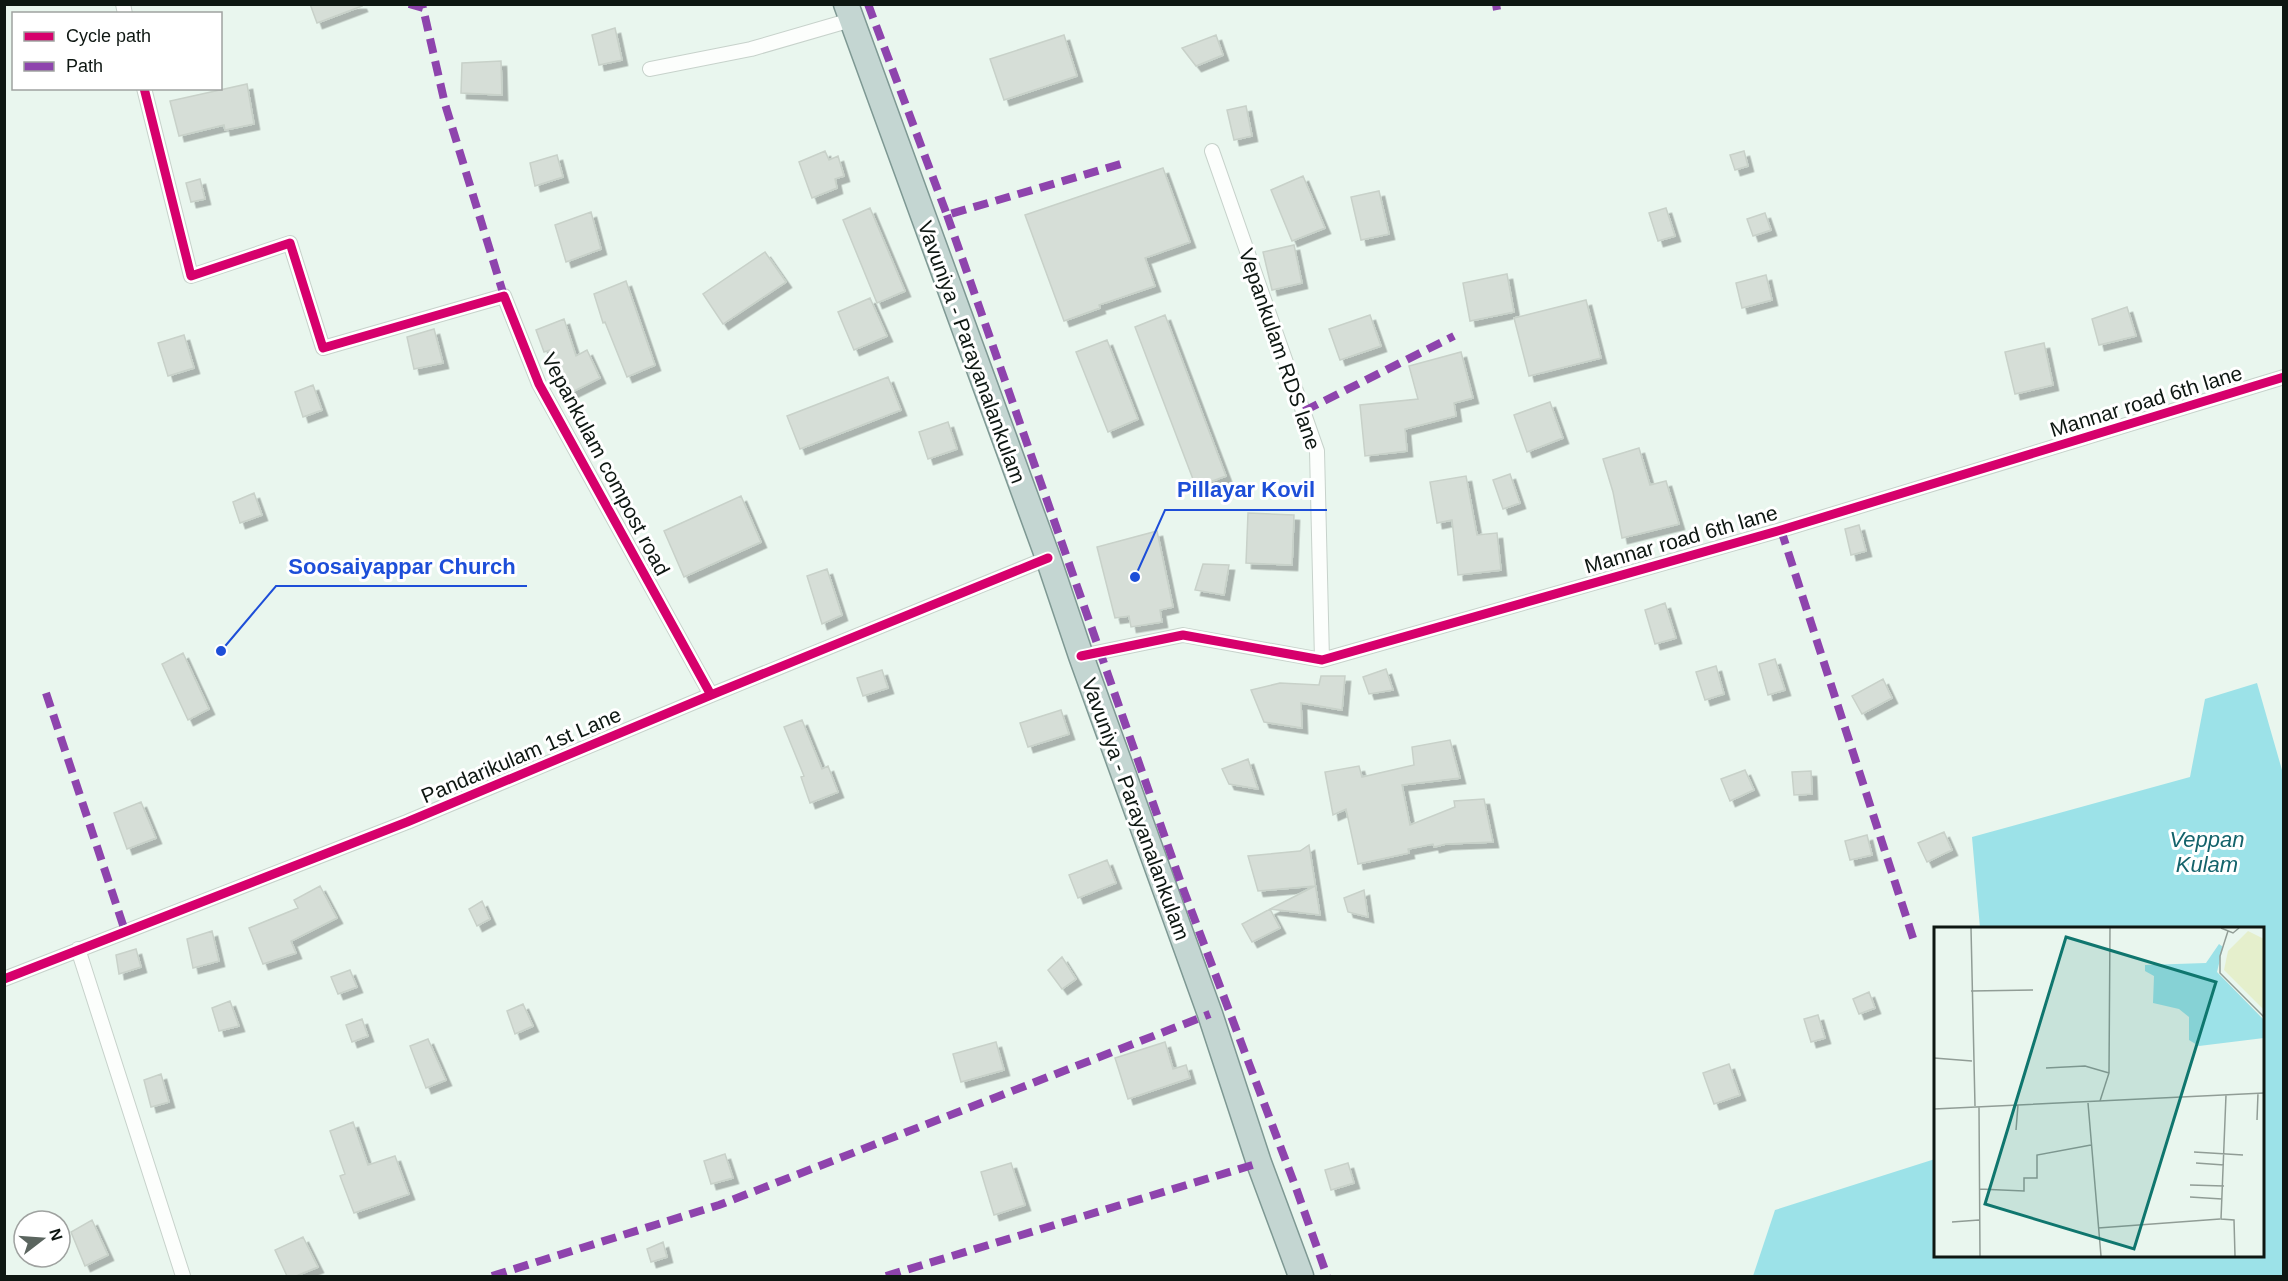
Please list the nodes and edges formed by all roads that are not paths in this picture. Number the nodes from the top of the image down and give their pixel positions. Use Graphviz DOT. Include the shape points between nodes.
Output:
graph roads {
  1 [pos="848,12"];
  2 [pos="650,69"];
  3 [pos="144,90"];
  4 [pos="1212,151"];
  5 [pos="2283,378"];
  6 [pos="1048,558"];
  7 [pos="1081,656"];
  8 [pos="1322,660"];
  9 [pos="711,695"];
  10 [pos="78,950"];
  11 [pos="4,979"];
  12 [pos="183,1276"];
  13 [pos="1301,1276"];
  1 -- 2 [label="street" via="751,49"];
  1 -- 6 [label="highway, Vavuniya - Parayanalankulam"];
  3 -- 9 [label="street, Vepankulam compost road" via="191,276 290,243 323,348 504,296 539,384"];
  4 -- 8 [label="street, Vepankulam RDS lane" via="1317,451"];
  5 -- 8 [label="street, Mannar road 6th lane" via="1792,526"];
  6 -- 7 [label="highway, Vavuniya - Parayanalankulam"];
  6 -- 9 [label="street, Pandarikulam 1st Lane"];
  7 -- 8 [label="street, Mannar road 6th lane" via="1183,635"];
  7 -- 13 [label="highway, Vavuniya - Parayanalankulam"];
  9 -- 10 [label="street, Pandarikulam 1st Lane" via="406,822"];
  10 -- 11 [label="street, Pandarikulam 1st Lane"];
  10 -- 12 [label="street"];
}
